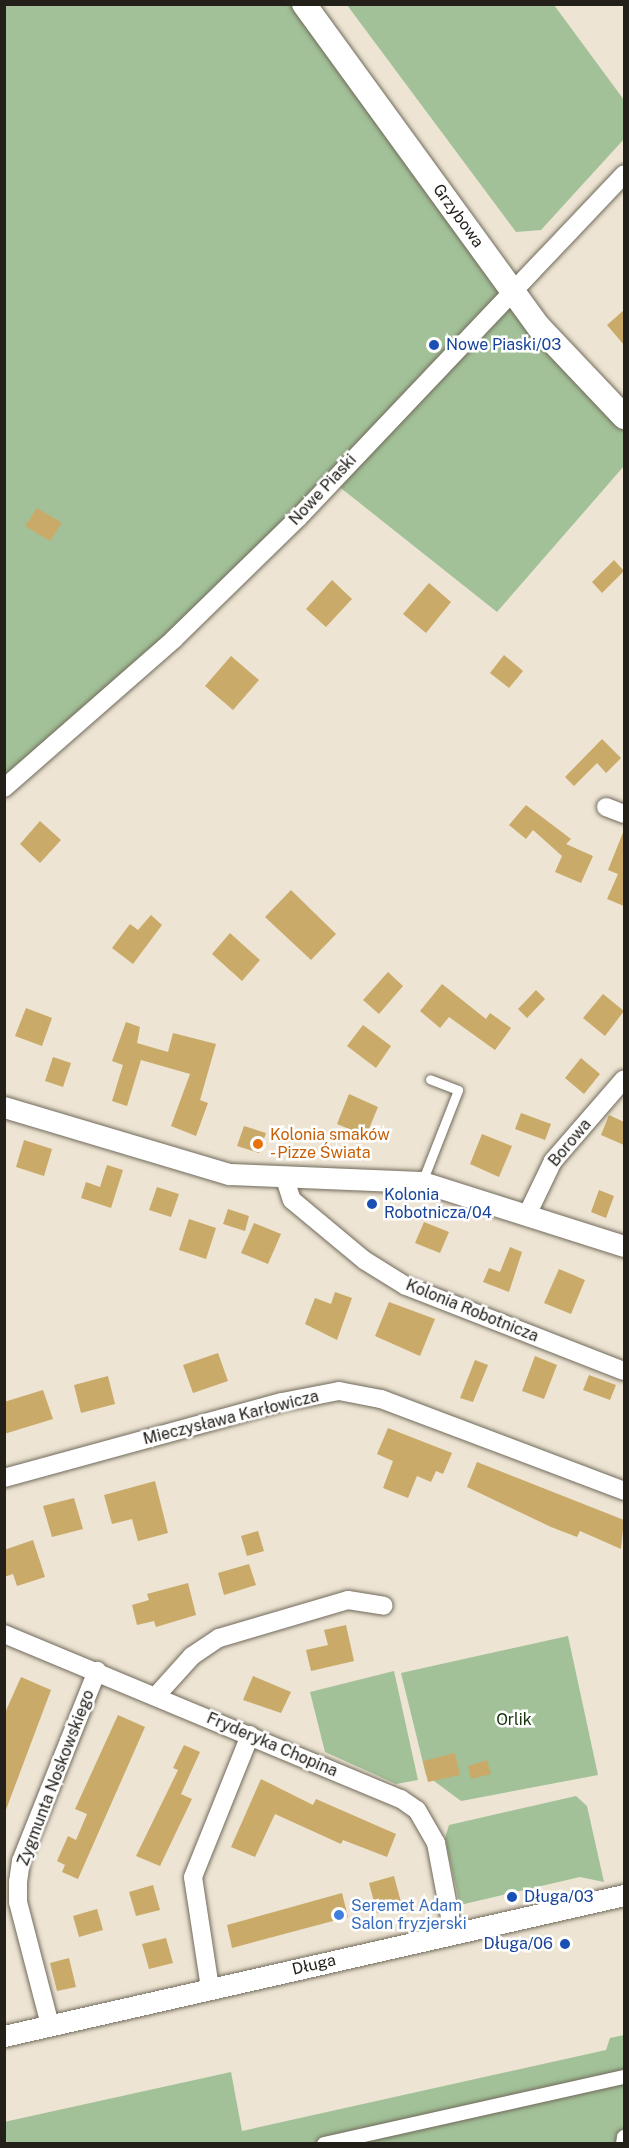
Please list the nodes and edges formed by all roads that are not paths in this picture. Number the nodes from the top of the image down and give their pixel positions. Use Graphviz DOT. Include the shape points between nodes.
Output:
graph roads {
  1 [pos="304,4"];
  2 [pos="624,174"];
  3 [pos="513,293"];
  4 [pos="624,417"];
  5 [pos="4,788"];
  6 [pos="606,807"];
  7 [pos="624,814"];
  8 [pos="430,1079"];
  9 [pos="624,1079"];
  10 [pos="4,1107"];
  11 [pos="285,1179"];
  12 [pos="422,1182"];
  13 [pos="528,1215"];
  14 [pos="624,1246"];
  15 [pos="624,1371"];
  16 [pos="4,1478"];
  17 [pos="624,1491"];
  18 [pos="384,1606"];
  19 [pos="4,1634"];
  20 [pos="97,1671"];
  21 [pos="156,1696"];
  22 [pos="250,1735"];
  23 [pos="624,1895"];
  24 [pos="453,1933"];
  25 [pos="210,1988"];
  26 [pos="50,2025"];
  27 [pos="4,2036"];
  28 [pos="624,2077"];
  29 [pos="624,2137"];
  30 [pos="324,2144"];
  31 [pos="623,2144"];
  1 -- 3 [label="main road, Grzybowa"];
  2 -- 3 [label="street, Nowe Piaski"];
  3 -- 4 [label="main road, Grzybowa" via="546,335"];
  3 -- 5 [label="street, Nowe Piaski" via="240,574 137,673"];
  6 -- 7 [label="street"];
  8 -- 12 [label="lane" via="458,1090"];
  9 -- 13 [label="street, Borowa" via="549,1167"];
  10 -- 11 [label="street" via="214,1171"];
  11 -- 12 [label="street" via="373,1177"];
  11 -- 15 [label="street, Kolonia Robotnicza" via="292,1200 364,1260 406,1286"];
  12 -- 13 [label="street"];
  13 -- 14 [label="street"];
  16 -- 17 [label="street, Mieczysława Karłowicza" via="282,1402 348,1391"];
  18 -- 21 [label="street" via="348,1600 219,1638 192,1656"];
  19 -- 20 [label="street, Fryderyka Chopina"];
  20 -- 21 [label="street, Fryderyka Chopina"];
  20 -- 26 [label="street, Zygmunta Noskowskiego" via="21,1861 18,1882 21,1912"];
  21 -- 22 [label="street, Fryderyka Chopina"];
  22 -- 24 [label="street, Fryderyka Chopina" via="401,1799 417,1810 436,1843"];
  22 -- 25 [label="street" via="193,1876"];
  23 -- 24 [label="street, Długa"];
  24 -- 25 [label="street, Długa"];
  25 -- 26 [label="street, Długa"];
  26 -- 27 [label="street, Długa"];
  28 -- 30 [label="street"];
  29 -- 31 [label="street"];
}
